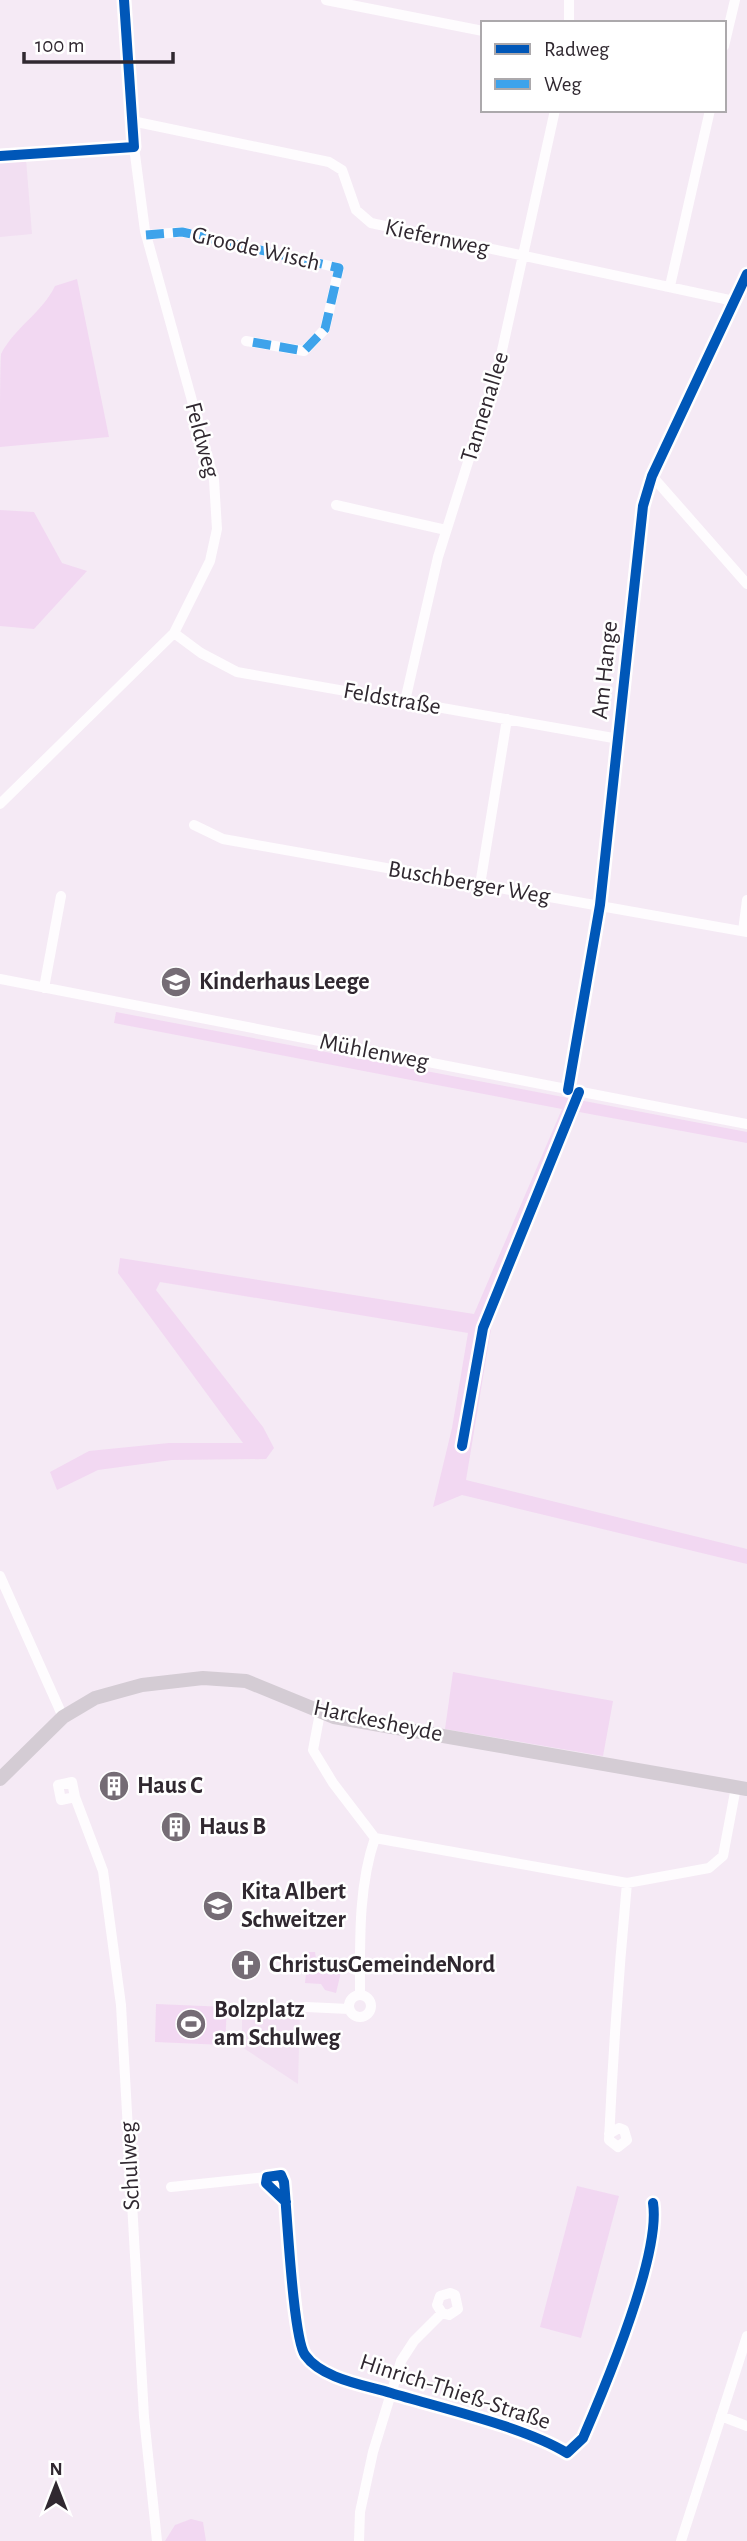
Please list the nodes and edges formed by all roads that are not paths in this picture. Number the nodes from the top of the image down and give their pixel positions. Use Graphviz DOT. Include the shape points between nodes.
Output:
graph roads {
  1 [pos="124,0"];
  2 [pos="326,0"];
  3 [pos="569,0"];
  4 [pos="735,0"];
  5 [pos="365,4"];
  6 [pos="569,21"];
  7 [pos="481,31"];
  8 [pos="726,38"];
  9 [pos="555,112"];
  10 [pos="710,112"];
  11 [pos="132,121"];
  12 [pos="146,235"];
  13 [pos="525,257"];
  14 [pos="747,274"];
  15 [pos="670,286"];
  16 [pos="734,301"];
  17 [pos="246,341"];
  18 [pos="652,477"];
  19 [pos="336,505"];
  20 [pos="446,530"];
  21 [pos="747,583"];
  22 [pos="174,633"];
  23 [pos="405,701"];
  24 [pos="507,719"];
  25 [pos="619,739"];
  26 [pos="0,804"];
  27 [pos="194,825"];
  28 [pos="480,885"];
  29 [pos="61,896"];
  30 [pos="747,900"];
  31 [pos="600,905"];
  32 [pos="745,932"];
  33 [pos="0,979"];
  34 [pos="44,988"];
  35 [pos="568,1090"];
  36 [pos="747,1124"];
  37 [pos="0,1576"];
  38 [pos="320,1713"];
  39 [pos="62,1717"];
  40 [pos="0,1779"];
  41 [pos="742,1788"];
  42 [pos="75,1797"];
  43 [pos="375,1838"];
  44 [pos="627,1883"];
  45 [pos="360,1994"];
  46 [pos="306,2007"];
  47 [pos="349,2008"];
  48 [pos="609,2134"];
  49 [pos="171,2187"];
  50 [pos="653,2203"];
  51 [pos="442,2313"];
  52 [pos="747,2336"];
  53 [pos="393,2393"];
  54 [pos="722,2416"];
  55 [pos="747,2426"];
  56 [pos="157,2541"];
  57 [pos="359,2541"];
  58 [pos="681,2541"];
  1 -- 11 [label="street, Feldweg"];
  2 -- 5 [label="street"];
  3 -- 6 [label="street"];
  4 -- 8 [label="street"];
  5 -- 7 [label="street"];
  9 -- 13 [label="street, Tannenallee"];
  10 -- 15 [label="street"];
  11 -- 12 [label="street, Feldweg"];
  11 -- 13 [label="street, Kiefernweg" via="329,162 342,170 356,210 371,223"];
  12 -- 17 [label="street, Groode Wisch" via="182,232 339,268 325,329 304,351"];
  12 -- 22 [label="street, Feldweg" via="217,503 210,561"];
  13 -- 15 [label="street, Kiefernweg"];
  13 -- 20 [label="street, Tannenallee" via="499,364"];
  14 -- 16 [label="street, Am Hange"];
  15 -- 16 [label="street, Kiefernweg"];
  16 -- 18 [label="street, Am Hange"];
  18 -- 21 [label="street"];
  18 -- 25 [label="street, Am Hange" via="643,506"];
  19 -- 20 [label="street"];
  20 -- 23 [label="street, Tannenallee"];
  22 -- 23 [label="street, Feldstraße" via="237,672"];
  22 -- 26 [label="street, Feldweg"];
  23 -- 24 [label="street, Feldstraße"];
  24 -- 25 [label="street, Feldstraße"];
  24 -- 28 [label="street"];
  25 -- 31 [label="street, Am Hange"];
  27 -- 28 [label="street, Buschberger Weg" via="223,839"];
  28 -- 31 [label="street, Buschberger Weg"];
  29 -- 34 [label="street"];
  30 -- 32 [label="street"];
  31 -- 32 [label="street, Buschberger Weg"];
  31 -- 35 [label="street, Am Hange"];
  33 -- 34 [label="street, Mühlenweg"];
  34 -- 35 [label="street, Mühlenweg"];
  35 -- 36 [label="street, Mühlenweg"];
  37 -- 39 [label="street"];
  38 -- 39 [label="main road, Harckesheyde" via="246,1681 203,1678 113,1692"];
  38 -- 41 [label="main road, Harckesheyde"];
  38 -- 43 [label="street" via="313,1751"];
  39 -- 40 [label="main road, Harckesheyde"];
  41 -- 44 [label="street" via="719,1863"];
  42 -- 56 [label="street, Schulweg" via="103,1871 121,2005 144,2417"];
  43 -- 44 [label="street"];
  43 -- 45 [label="street" via="366,1862"];
  44 -- 48 [label="street"];
  45 -- 47 [label="street" via="351,1999"];
  45 -- 47 [label="street" via="371,2002 368,2015 356,2017"];
  46 -- 47 [label="street"];
  49 -- 53 [label="street, Hinrich-Thieß-Straße" via="281,2175 304,2355 323,2370"];
  50 -- 53 [label="street, Hinrich-Thieß-Straße" via="656,2221 632,2309 583,2438 567,2453 552,2444"];
  51 -- 53 [label="street" via="401,2361"];
  52 -- 54 [label="street"];
  53 -- 57 [label="street" via="373,2452 360,2512"];
  54 -- 55 [label="street"];
  54 -- 58 [label="street"];
}
